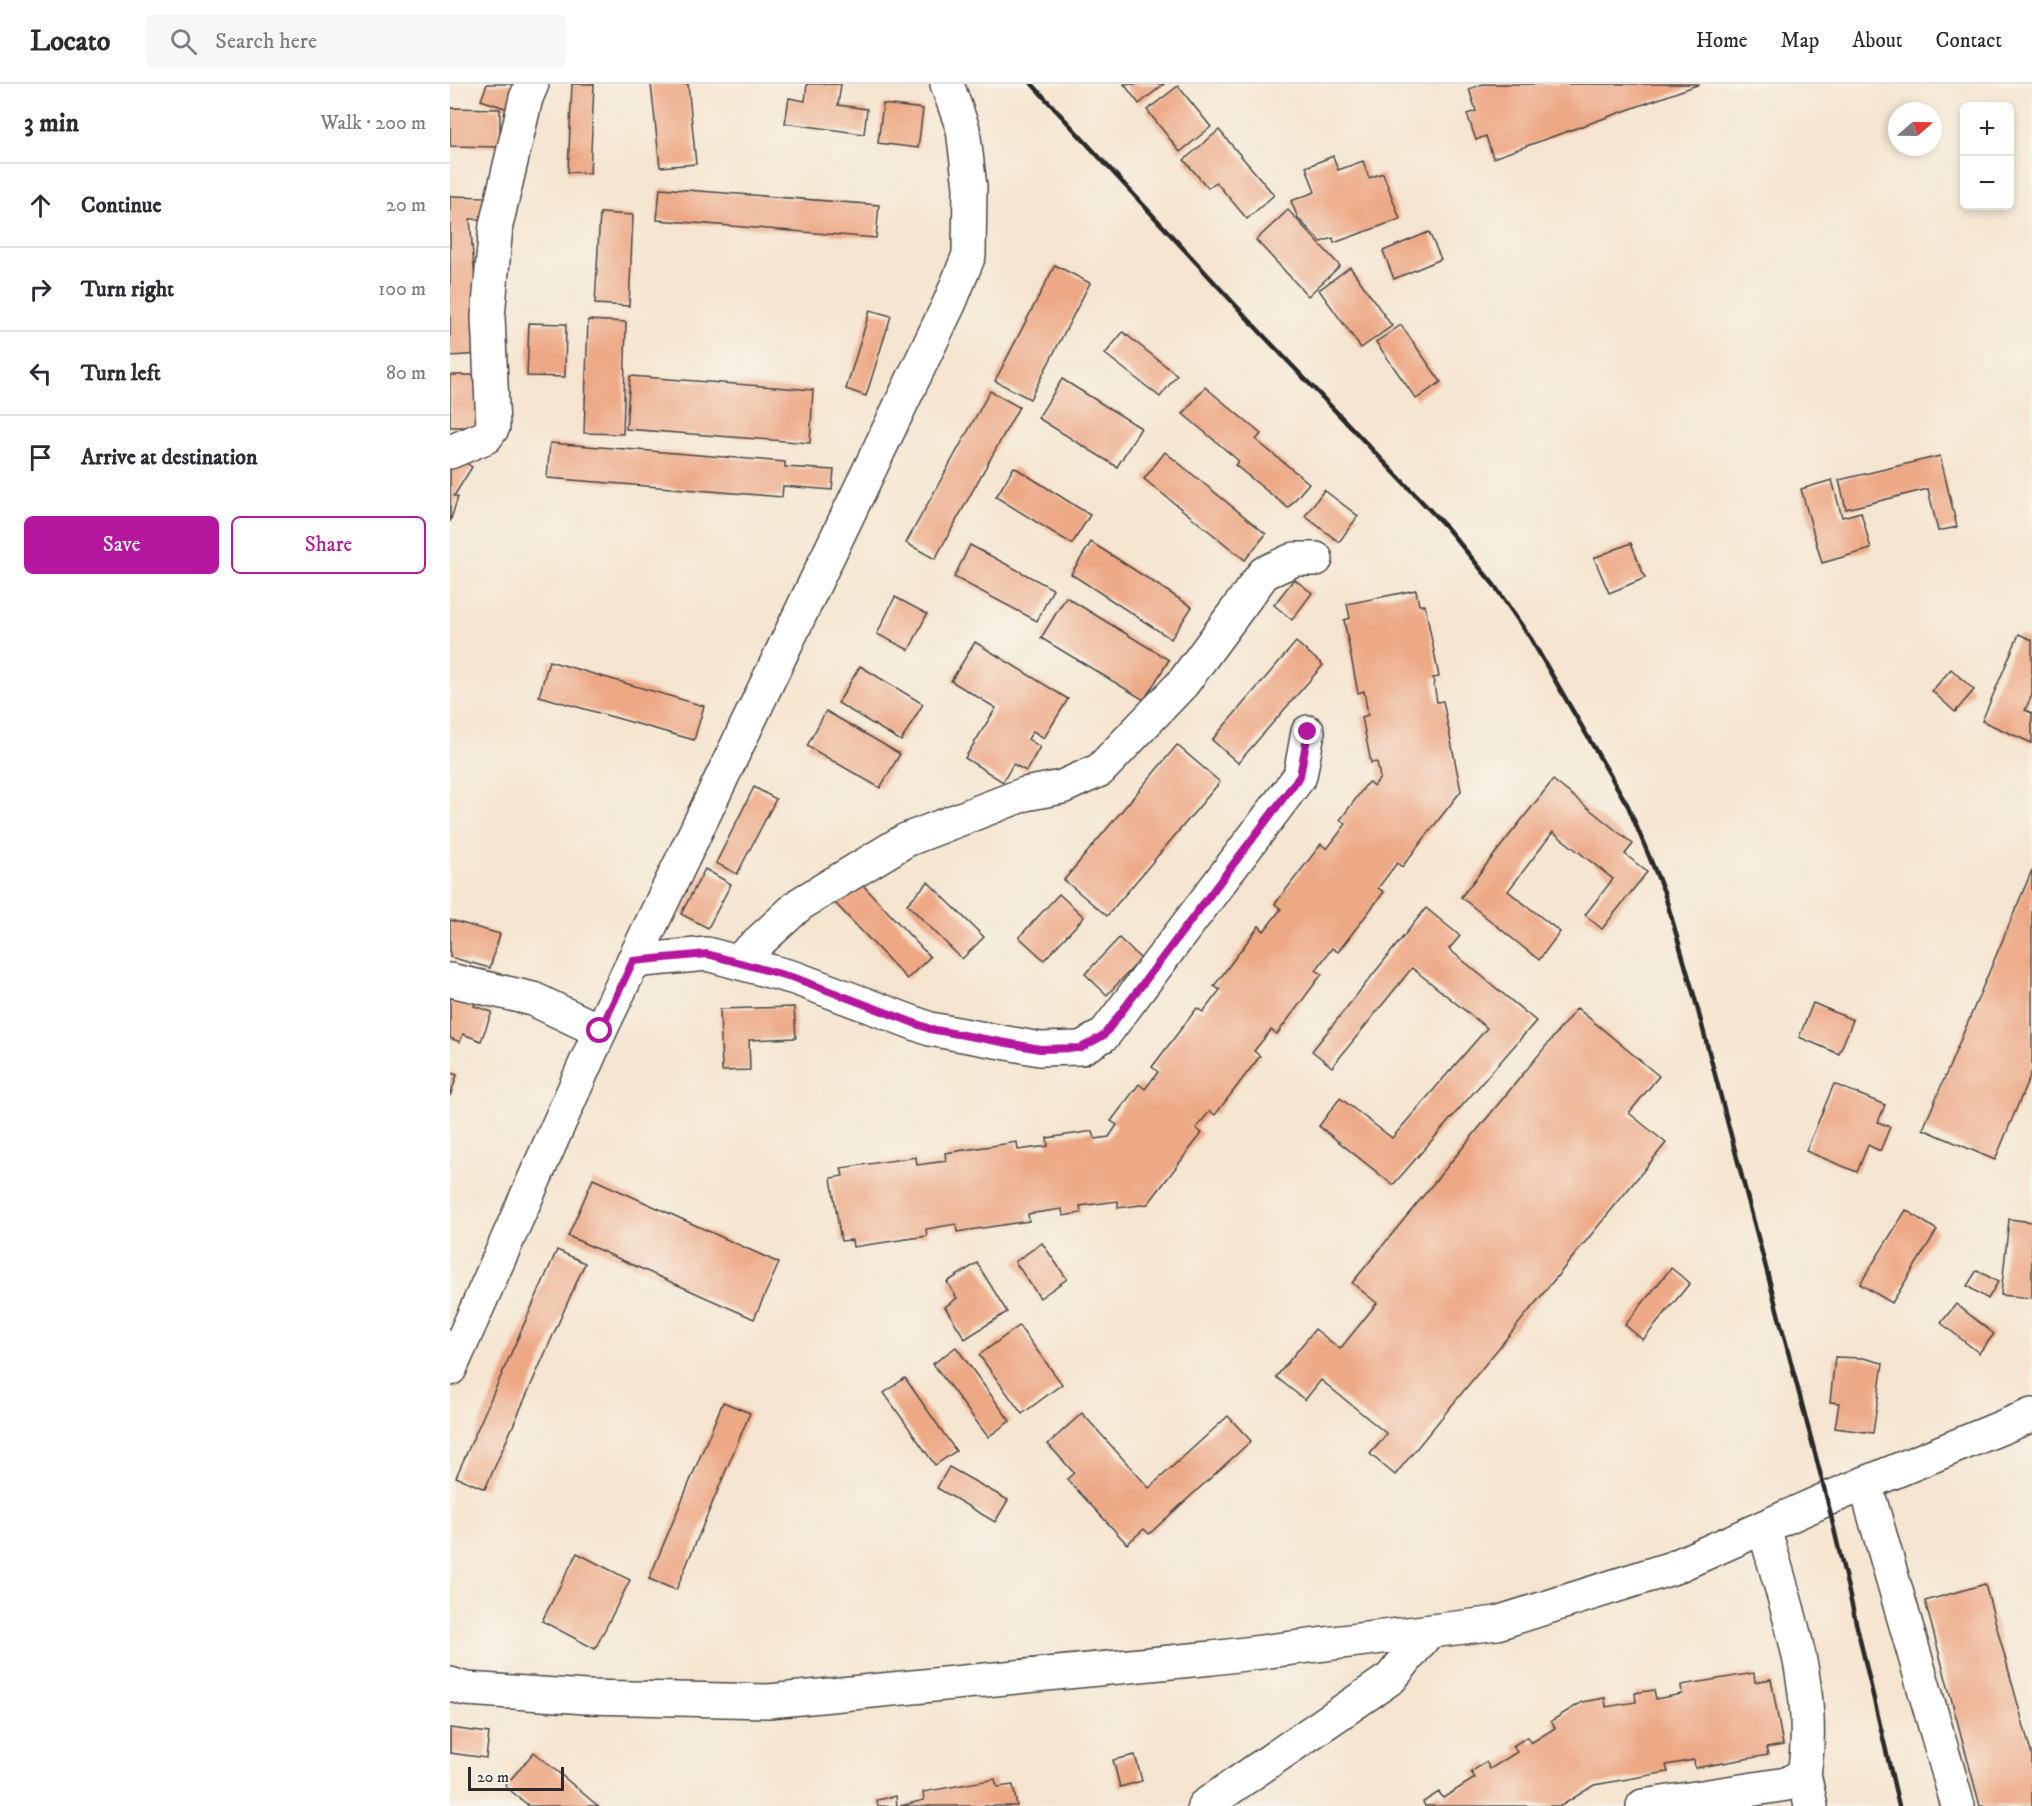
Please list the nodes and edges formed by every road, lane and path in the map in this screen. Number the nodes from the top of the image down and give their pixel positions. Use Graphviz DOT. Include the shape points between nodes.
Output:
graph roads {
  1 [pos="532,84"];
  2 [pos="947,84"];
  3 [pos="450,452"];
  4 [pos="1316,559"];
  5 [pos="1308,732"];
  6 [pos="633,961"];
  7 [pos="737,962"];
  8 [pos="450,980"];
  9 [pos="600,1031"];
  10 [pos="450,1369"];
  11 [pos="2032,1415"];
  12 [pos="1865,1483"];
  13 [pos="1764,1527"];
  14 [pos="1428,1632"];
  15 [pos="450,1684"];
  16 [pos="1804,1774"];
  17 [pos="1204,1806"];
  18 [pos="1643,1806"];
  19 [pos="1810,1806"];
  20 [pos="1958,1806"];
  1 -- 3 [label="street" via="496,225 488,317 493,427 486,437"];
  2 -- 6 [label="street" via="963,129 970,187 969,255 950,302"];
  4 -- 7 [label="street" via="1295,559 1264,573 1183,682 1100,770 1062,787 1025,794 906,840 800,904"];
  5 -- 7 [label="street" via="1300,776 1104,1035 1081,1048 1040,1049 930,1029 795,978"];
  6 -- 7 [label="street" via="707,954"];
  6 -- 9 [label="street"];
  8 -- 9 [label="street" via="533,999"];
  9 -- 10 [label="street"];
  11 -- 12 [label="street"];
  12 -- 13 [label="street"];
  12 -- 20 [label="street"];
  13 -- 14 [label="street" via="1672,1568 1497,1623"];
  13 -- 16 [label="street" via="1803,1673 1808,1747"];
  14 -- 15 [label="street" via="1212,1658 769,1701 585,1697 466,1689"];
  14 -- 17 [label="street" via="1391,1678"];
  16 -- 18 [label="street" via="1787,1784"];
  16 -- 19 [label="street"];
}
